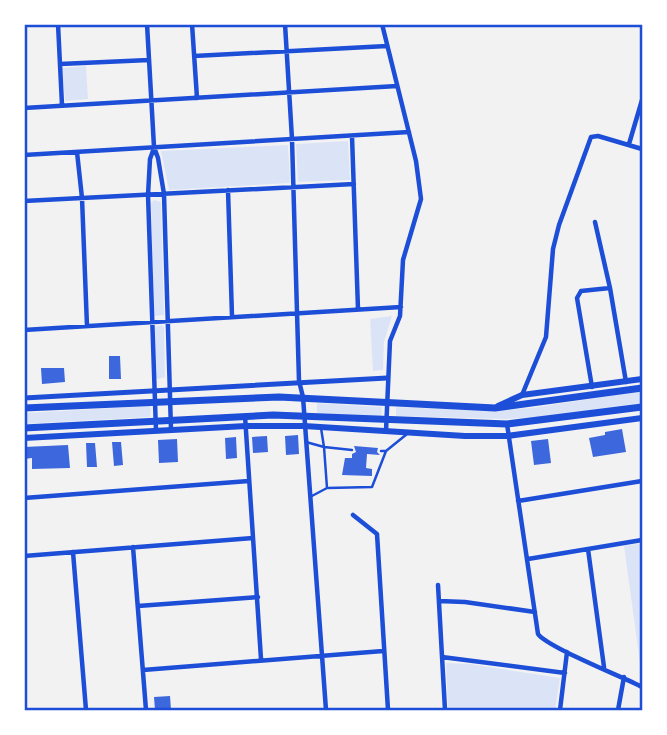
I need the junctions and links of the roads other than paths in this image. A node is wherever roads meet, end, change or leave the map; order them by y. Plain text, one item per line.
1 (58, 24) edge
2 (147, 24) edge
3 (192, 24) edge
4 (285, 24) edge
5 (382, 24) edge
6 (387, 46) junction
7 (287, 51) junction
8 (194, 56) junction
9 (149, 60) junction
10 (60, 64) junction
11 (397, 86) junction
12 (289, 92) junction
13 (197, 97) junction
14 (151, 100) junction
15 (642, 100) edge
16 (62, 106) junction
17 (24, 108) edge
18 (409, 132) junction
19 (352, 136) junction
20 (292, 139) junction
21 (629, 144) junction
22 (155, 147) junction
23 (642, 149) edge
24 (77, 152) junction
25 (24, 155) edge
26 (354, 184) junction
27 (293, 187) junction
28 (228, 190) junction
29 (164, 194) junction
30 (148, 195) junction
31 (82, 198) junction
32 (24, 201) edge
33 (595, 222) dead end
34 (610, 288) junction
35 (401, 307) junction
36 (358, 309) junction
37 (297, 312) junction
38 (232, 316) junction
39 (166, 320) junction
40 (151, 321) junction
41 (87, 326) junction
42 (24, 330) edge
43 (387, 378) junction
44 (642, 379) edge
45 (299, 381) junction
46 (626, 382) junction
47 (592, 387) junction
48 (24, 388) edge
49 (642, 388) edge
50 (169, 390) junction
51 (154, 391) junction
52 (627, 391) junction
53 (522, 395) junction
54 (303, 397) junction
55 (25, 398) edge
56 (169, 401) junction
57 (154, 402) junction
58 (389, 402) junction
59 (642, 407) edge
60 (25, 408) edge
61 (495, 408) junction
62 (304, 415) junction
63 (245, 416) junction
64 (642, 418) edge
65 (387, 420) junction
66 (155, 421) junction
67 (170, 421) junction
68 (507, 424) junction
69 (246, 426) junction
70 (304, 426) junction
71 (24, 428) edge
72 (321, 428) junction
73 (171, 430) junction
74 (156, 431) junction
75 (386, 432) junction
76 (407, 433) junction
77 (507, 436) junction
78 (24, 439) edge
79 (306, 442) junction
80 (324, 447) junction
81 (352, 450) dead end
82 (249, 481) junction
83 (642, 481) edge
84 (327, 488) junction
85 (310, 497) junction
86 (24, 498) edge
87 (518, 501) junction
88 (354, 515) dead end
89 (253, 538) junction
90 (642, 540) edge
91 (133, 547) junction
92 (588, 549) junction
93 (73, 552) junction
94 (24, 556) edge
95 (528, 559) junction
96 (438, 585) dead end
97 (258, 597) junction
98 (439, 601) junction
99 (138, 606) junction
100 (535, 612) junction
101 (383, 651) junction
102 (567, 652) junction
103 (323, 655) junction
104 (442, 657) junction
105 (261, 659) junction
106 (604, 668) junction
107 (143, 670) junction
108 (565, 673) junction
109 (624, 677) junction
110 (642, 687) edge
111 (86, 710) edge
112 (146, 710) edge
113 (326, 710) edge
114 (388, 710) edge
115 (445, 710) edge
116 (560, 710) edge
117 (618, 710) edge

1 - 10 street
2 - 9 street
3 - 8 street
4 - 7 street
5 - 6 street
6 - 7 street
6 - 11 street
7 - 8 street
7 - 12 street
8 - 13 street
9 - 10 street
9 - 14 street
10 - 16 street
11 - 12 street
11 - 18 street
12 - 13 street
12 - 20 street
13 - 14 street
14 - 16 street
14 - 22 street
15 - 21 street
16 - 17 street
18 - 19 street
18 - 35 street
19 - 20 street
19 - 26 street
20 - 22 street
20 - 27 street
21 - 23 street
21 - 53 street
22 - 24 street
22 - 29 street
22 - 30 street
24 - 25 street
24 - 31 street
26 - 27 street
26 - 36 street
27 - 28 street
27 - 37 street
28 - 29 street
28 - 38 street
29 - 30 street
29 - 39 street
30 - 31 street
30 - 40 street
31 - 32 street
31 - 41 street
33 - 34 street
34 - 46 street
34 - 47 street
35 - 36 street
35 - 43 street
36 - 37 street
37 - 38 street
37 - 45 street
38 - 39 street
39 - 40 street
39 - 50 street
40 - 41 street
40 - 51 street
41 - 42 street
43 - 45 street
43 - 58 street
44 - 46 main road
45 - 50 street
45 - 54 street
46 - 47 main road
46 - 52 street
47 - 53 main road
48 - 55 street
49 - 52 main road
50 - 51 street
50 - 56 street
51 - 55 street
51 - 57 street
52 - 61 main road
53 - 61 main road
54 - 56 main road
54 - 58 main road
54 - 62 street
55 - 60 street
56 - 57 main road
56 - 67 street
57 - 60 main road
57 - 66 street
58 - 61 main road
58 - 65 street
59 - 68 main road
62 - 63 main road
62 - 65 main road
62 - 70 street
63 - 67 main road
63 - 69 street
64 - 77 main road
65 - 68 main road
65 - 75 street
66 - 67 main road
66 - 71 main road
66 - 74 street
67 - 73 street
68 - 77 street
69 - 70 main road
69 - 73 main road
69 - 82 street
70 - 72 main road
70 - 79 street
72 - 75 main road
72 - 80 lane
73 - 74 main road
74 - 78 main road
75 - 76 main road
76 - 77 main road
76 - 84 lane
77 - 87 street
79 - 80 lane
79 - 85 street
80 - 81 lane
80 - 84 lane
82 - 86 street
82 - 89 street
83 - 87 street
84 - 85 lane
85 - 103 street
87 - 95 street
88 - 101 street
89 - 91 street
89 - 97 street
90 - 92 street
91 - 93 street
91 - 99 street
92 - 95 street
92 - 106 street
93 - 94 street
93 - 111 street
95 - 100 street
96 - 98 street
97 - 99 street
97 - 105 street
98 - 100 street
98 - 104 street
99 - 107 street
100 - 102 street
101 - 103 street
101 - 114 street
102 - 106 street
102 - 108 street
103 - 105 street
103 - 113 street
104 - 108 street
104 - 115 street
105 - 107 street
106 - 109 street
107 - 112 street
108 - 116 street
109 - 110 street
109 - 117 street

